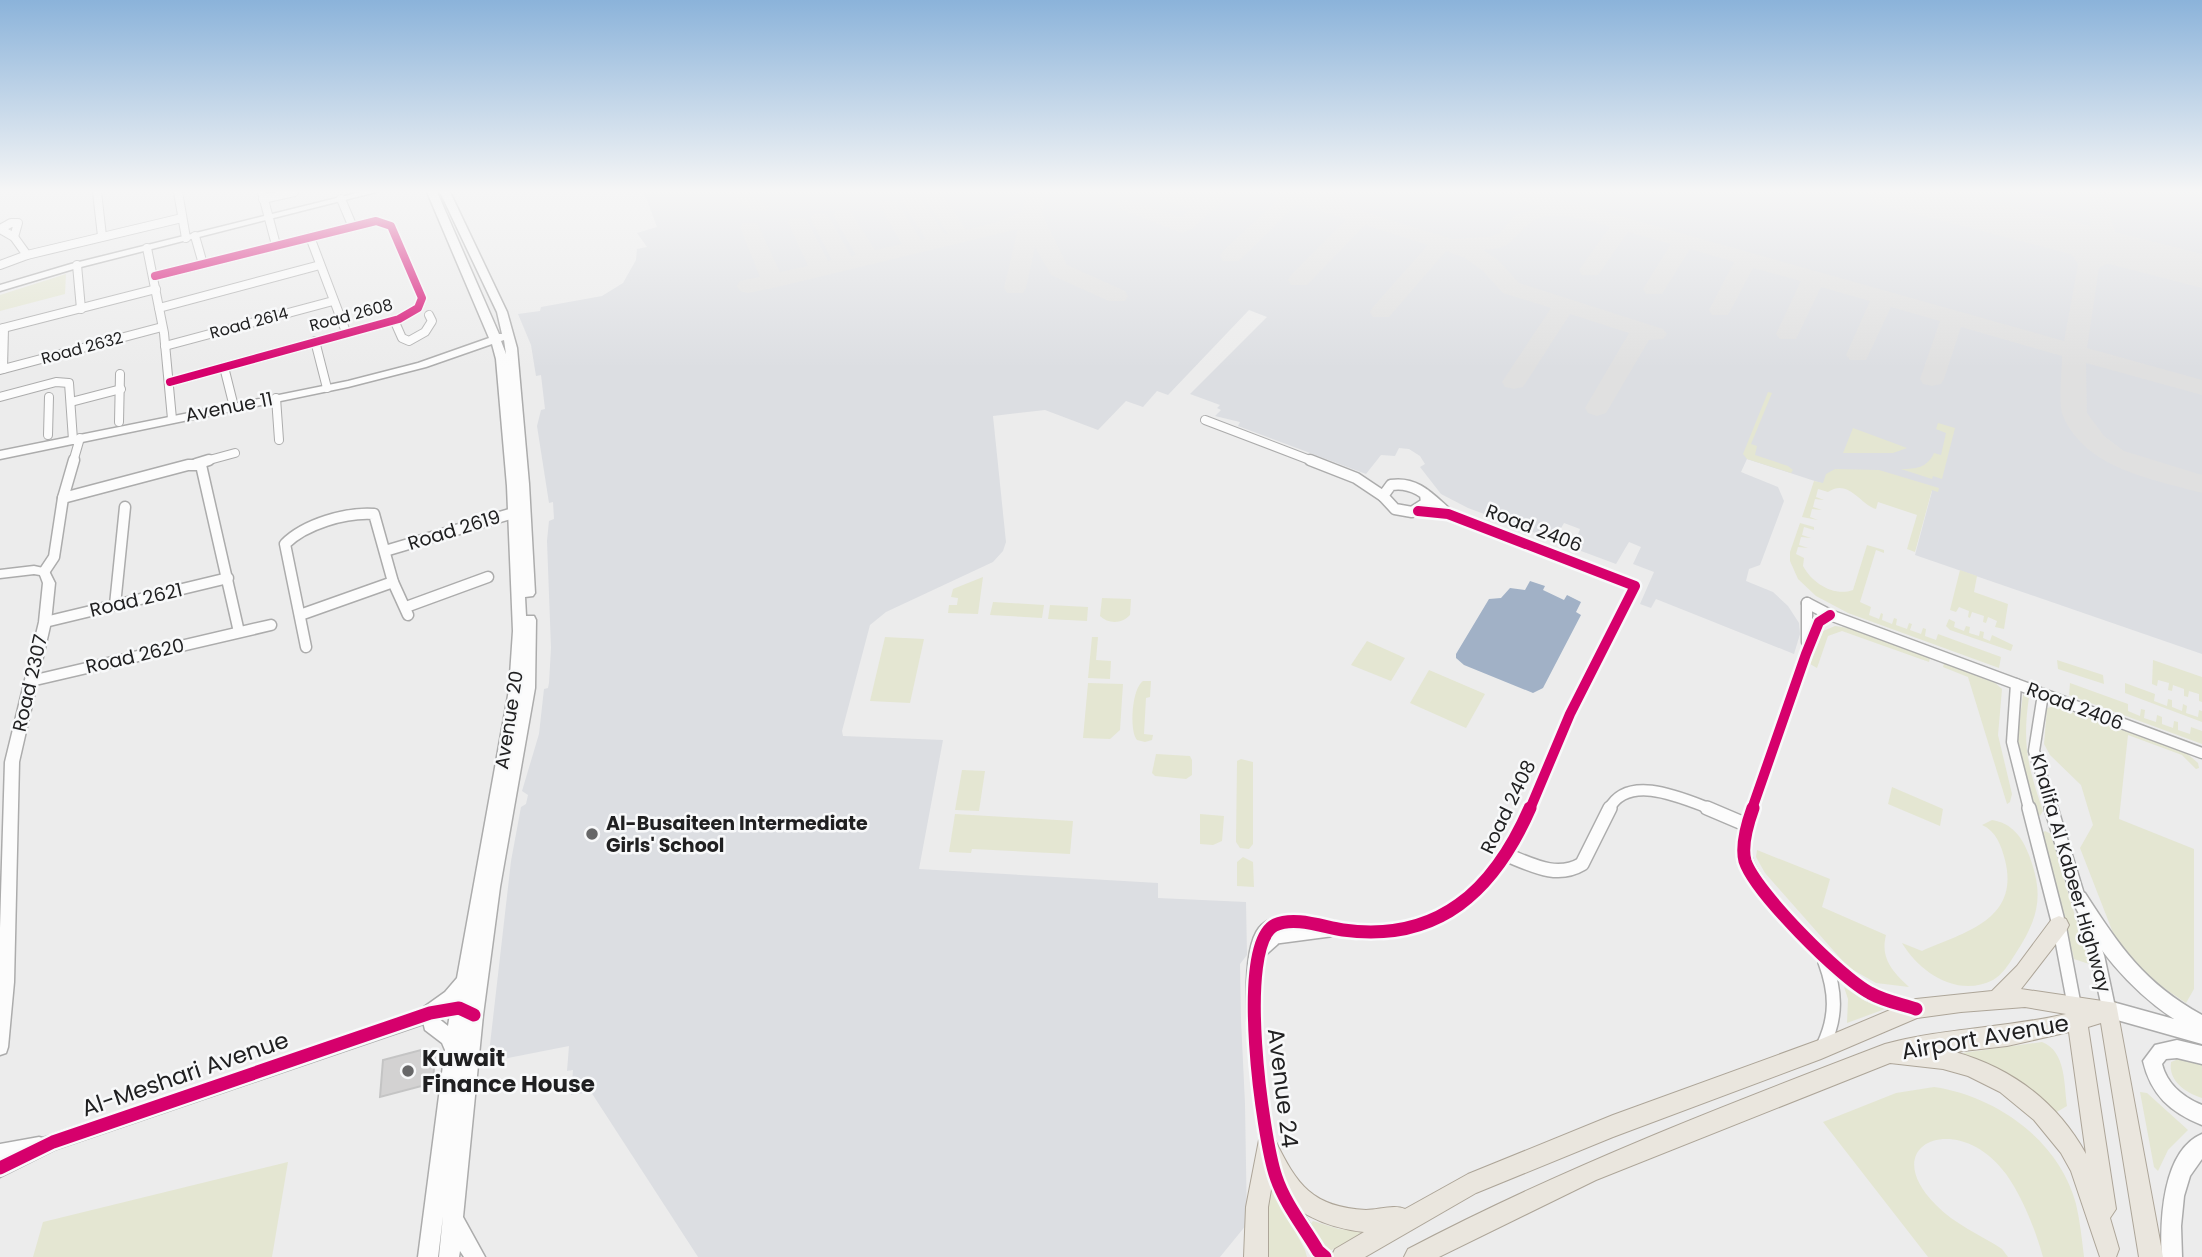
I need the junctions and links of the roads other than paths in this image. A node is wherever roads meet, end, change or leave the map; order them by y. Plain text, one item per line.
1 (24, 251) edge
2 (41, 251) edge
3 (136, 251) edge
4 (148, 251) edge
5 (197, 251) edge
6 (254, 251) edge
7 (315, 251) edge
8 (402, 251) edge
9 (456, 251) edge
10 (473, 251) edge
11 (27, 254) junction
12 (203, 264) junction
13 (0, 265) edge
14 (77, 265) junction
15 (320, 265) junction
16 (155, 276) junction
17 (0, 288) edge
18 (156, 289) junction
19 (332, 301) junction
20 (159, 308) junction
21 (81, 309) junction
22 (429, 315) dead end
23 (394, 320) junction
24 (489, 320) junction
25 (162, 327) junction
26 (2, 329) edge
27 (346, 332) junction
28 (502, 338) junction
29 (315, 341) junction
30 (165, 346) junction
31 (456, 354) junction
32 (502, 359) junction
33 (224, 367) junction
34 (1, 369) edge
35 (120, 374) dead end
36 (170, 382) junction
37 (327, 388) junction
38 (121, 389) junction
39 (0, 397) edge
40 (49, 397) dead end
41 (276, 398) junction
42 (71, 407) junction
43 (234, 407) junction
44 (511, 411) junction
45 (48, 417) junction
46 (172, 419) junction
47 (1205, 420) dead end
48 (120, 422) dead end
49 (48, 435) dead end
50 (76, 439) junction
51 (279, 440) dead end
52 (235, 453) dead end
53 (0, 455) edge
54 (196, 464) junction
55 (1356, 478) junction
56 (1396, 484) junction
57 (1425, 494) junction
58 (1384, 496) junction
59 (63, 498) junction
60 (125, 506) dead end
61 (1418, 511) junction
62 (519, 512) junction
63 (1448, 514) junction
64 (385, 551) junction
65 (44, 572) junction
66 (0, 574) edge
67 (488, 577) dead end
68 (228, 578) junction
69 (393, 582) junction
70 (1635, 586) joint
71 (115, 605) junction
72 (300, 615) junction
73 (1830, 615) junction
74 (45, 622) junction
75 (271, 625) dead end
76 (239, 632) junction
77 (306, 647) dead end
78 (1806, 654) junction
79 (31, 681) junction
80 (2016, 684) junction
81 (2043, 694) junction
82 (2202, 753) edge
83 (6, 763) edge
84 (2031, 818) junction
85 (1747, 825) junction
86 (2056, 828) junction
87 (1507, 855) junction
88 (2078, 898) junction
89 (2059, 925) junction
90 (1258, 953) joint
91 (1822, 956) junction
92 (466, 980) junction
93 (1997, 999) junction
94 (1916, 1009) junction
95 (2109, 1010) junction
96 (467, 1012) junction
97 (2076, 1013) junction
98 (430, 1018) junction
99 (2202, 1024) edge
100 (2202, 1035) edge
101 (0, 1047) edge
102 (1821, 1049) junction
103 (455, 1051) junction
104 (1885, 1054) junction
105 (2202, 1055) edge
106 (2202, 1115) edge
107 (53, 1142) junction
108 (2202, 1144) edge
109 (1267, 1147) junction
110 (0, 1152) edge
111 (0, 1168) edge
112 (1417, 1213) junction
113 (454, 1221) junction
114 (2109, 1253) edge
115 (428, 1257) edge
116 (449, 1257) edge
117 (475, 1257) edge
118 (1256, 1257) edge
119 (1325, 1257) edge
120 (1343, 1257) edge
121 (1416, 1257) edge
122 (2151, 1257) edge
123 (2172, 1257) edge

1 - 11 street
2 - 11 street
3 - 14 street
4 - 16 street
5 - 12 street
6 - 12 street, Road 2608
7 - 15 street
8 - 23 street, Road 2608
9 - 24 main road, Avenue 20
10 - 28 main road, Avenue 20
11 - 13 street
12 - 16 street, Road 2608
14 - 17 street
14 - 21 street
15 - 19 street
15 - 20 street, Road 2614
16 - 18 street
18 - 20 street
18 - 21 street
19 - 27 street
19 - 30 street, Road 2614
20 - 25 street
21 - 26 street
22 - 23 street, Road 2608
23 - 27 street, Road 2608
24 - 28 main road, Avenue 20
24 - 31 main road
25 - 30 street
25 - 34 street, Road 2632
26 - 34 street, Road 2632
27 - 29 street, Road 2608
28 - 31 main road, Avenue 11
28 - 32 main road, Avenue 20
28 - 44 main road, Avenue 20
29 - 33 street, Road 2608
29 - 37 street, Road 2608
30 - 36 street
31 - 32 main road
31 - 37 main road, Avenue 11
32 - 44 main road, Avenue 20
33 - 36 street, Road 2608
33 - 43 street
35 - 38 street
36 - 46 street
37 - 41 main road, Avenue 11
38 - 42 street
38 - 48 street
39 - 42 street
40 - 45 street
41 - 43 main road, Avenue 11
41 - 51 street
42 - 45 street
42 - 50 street
43 - 46 main road, Avenue 11
44 - 62 main road, Avenue 20
45 - 49 street
46 - 50 main road, Avenue 11
47 - 55 street, Road 2406
50 - 53 main road, Avenue 11
50 - 59 street
52 - 54 street
54 - 59 street
54 - 68 street
55 - 56 street, Road 2406
55 - 58 street, Road 2406
56 - 57 street, Road 2406
56 - 58 street
57 - 61 street
57 - 63 street, Road 2406
58 - 61 street, Road 2406
59 - 65 street
60 - 71 street
61 - 63 street, Road 2406
62 - 64 street, Road 2619
62 - 92 main road, Avenue 20
62 - 96 main road, Avenue 20
63 - 70 street, Road 2406
64 - 69 street, Road 2619
64 - 72 street, Road 2619
65 - 66 street
65 - 74 street, Road 2307
67 - 69 street, Road 2619
68 - 71 street, Road 2621
68 - 76 street
69 - 72 street
70 - 87 street, Road 2408
71 - 74 street, Road 2621
72 - 77 street, Road 2619
73 - 78 street, Road 2406
73 - 78 street, Road 2406
73 - 80 street, Road 2406
74 - 79 street, Road 2307
75 - 76 street, Road 2620
76 - 79 street, Road 2620
78 - 85 street, Road 2406
79 - 83 street, Road 2307
80 - 81 street, Road 2406
80 - 84 street, Khalifa Al Kabeer Highway
81 - 82 street, Road 2406
81 - 86 street, Khalifa Al Kabeer Highway
83 - 101 street, Road 2307
84 - 86 street
84 - 89 street, Khalifa Al Kabeer Highway
85 - 87 street
85 - 91 street, Road 2406
86 - 88 street, Khalifa Al Kabeer Highway
87 - 90 street, Road 2408
88 - 95 street, Khalifa Al Kabeer Highway
88 - 99 main road
89 - 93 main road
89 - 97 street, Khalifa Al Kabeer Highway
90 - 109 street, Avenue 24
91 - 94 street, Road 2406
91 - 102 street
92 - 96 main road, Avenue 20
92 - 98 main road
93 - 94 main road, Airport Avenue
93 - 97 main road, Airport Avenue
94 - 102 main road, Airport Avenue
95 - 97 main road, Airport Avenue
95 - 100 main road
95 - 122 main road
96 - 98 street, Al-Meshari Avenue
96 - 103 main road, Avenue 20
96 - 113 main road, Avenue 20
97 - 104 main road, Airport Avenue
97 - 114 main road
98 - 103 main road
98 - 107 street, Al-Meshari Avenue
102 - 112 main road, Airport Avenue
103 - 115 main road, Avenue 20
104 - 114 main road
104 - 121 main road, Airport Avenue
105 - 106 main road
107 - 110 street, Al-Meshari Avenue
107 - 111 street, Al-Meshari Avenue
108 - 123 main road
109 - 112 main road
109 - 118 main road
109 - 119 street, Avenue 24
112 - 120 main road, Airport Avenue
113 - 116 main road, Avenue 20
113 - 117 main road

